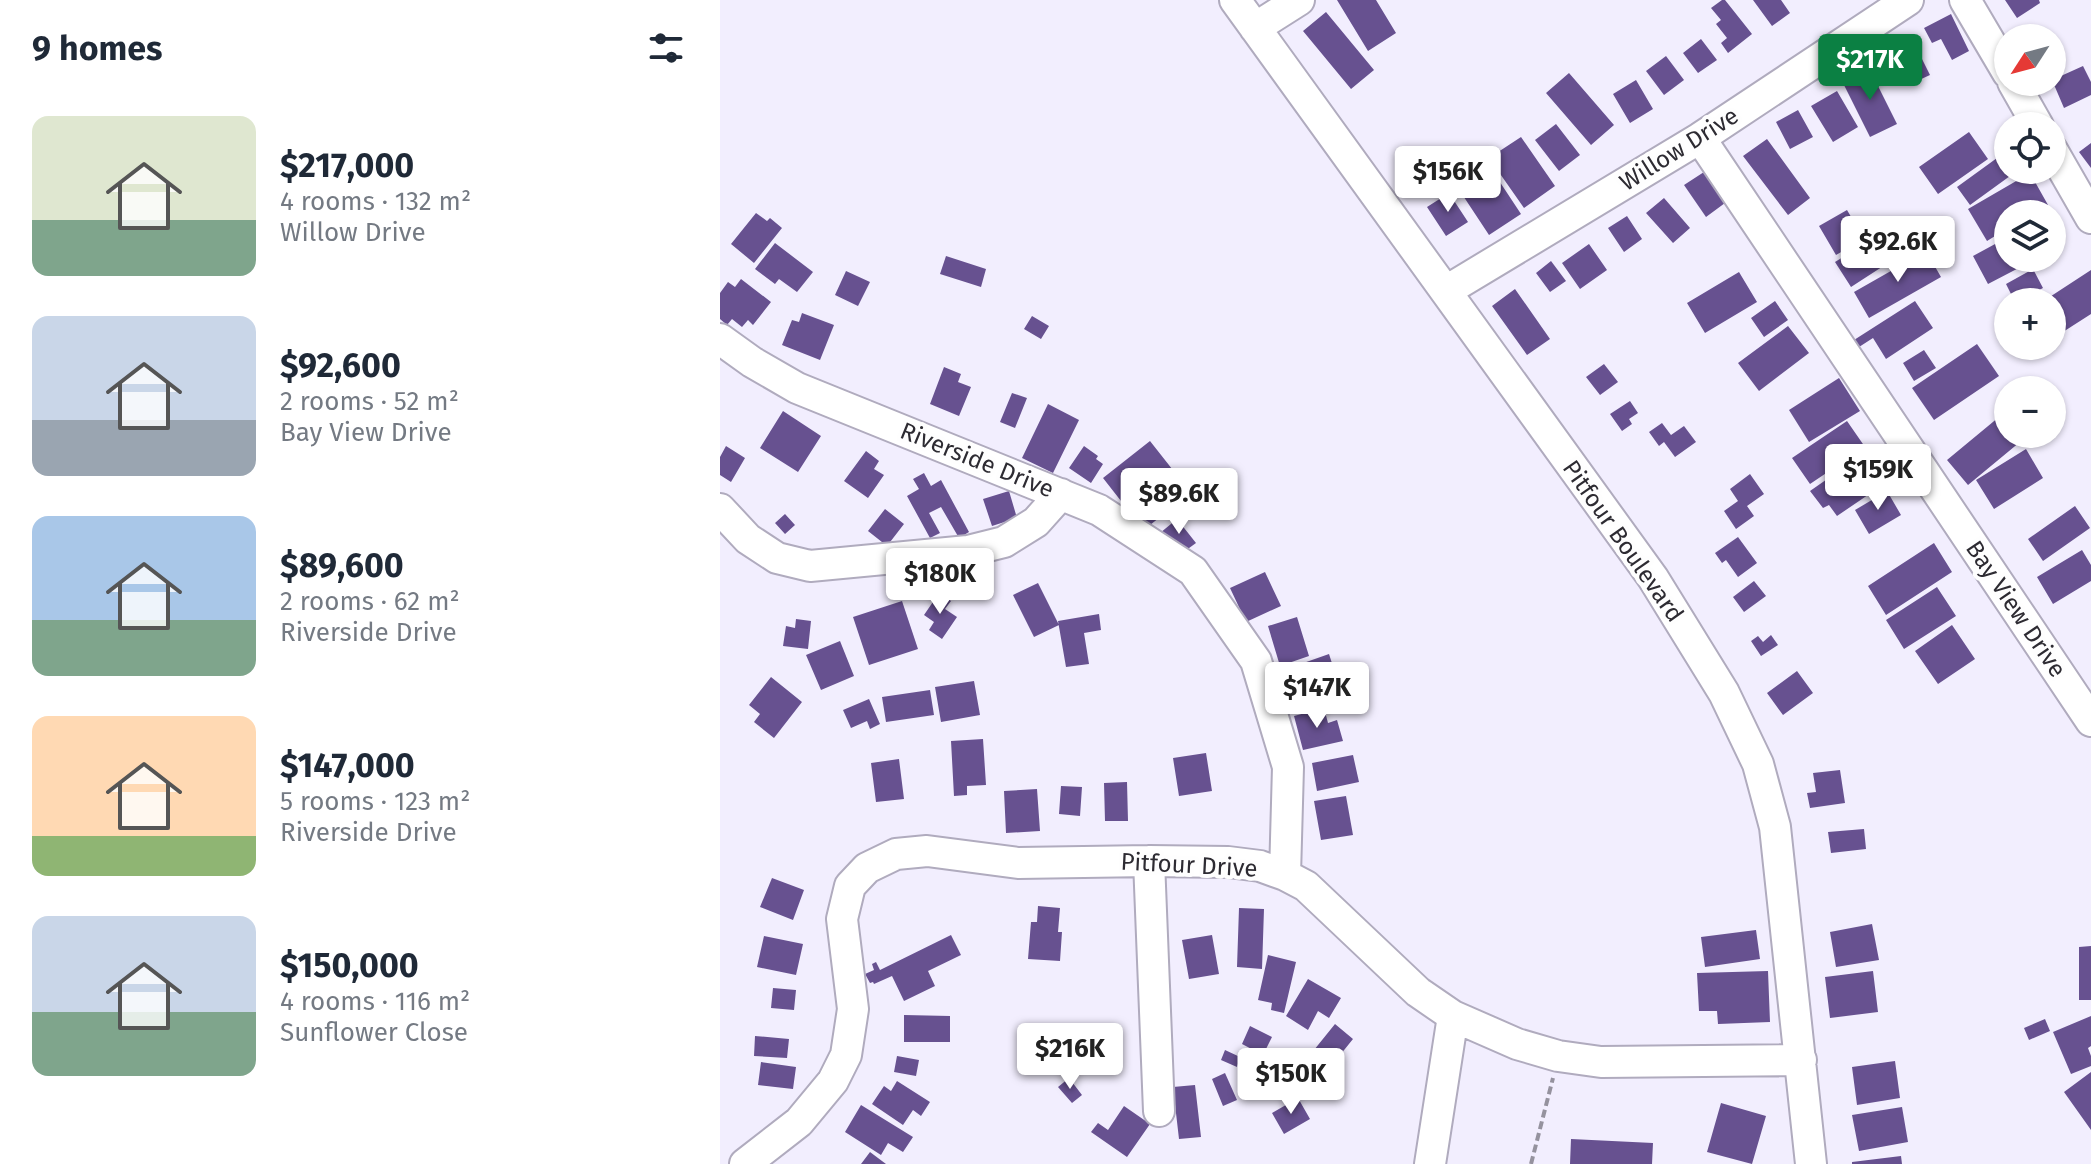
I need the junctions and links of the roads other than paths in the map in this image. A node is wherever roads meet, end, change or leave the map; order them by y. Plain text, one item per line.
1 (1235, 0) edge
2 (1299, 0) edge
3 (1908, 0) edge
4 (1965, 0) edge
5 (1255, 28) junction
6 (1994, 49) edge
7 (1700, 138) junction
8 (2066, 174) edge
9 (2091, 218) edge
10 (1446, 291) junction
11 (720, 339) edge
12 (1061, 494) junction
13 (720, 509) edge
14 (2091, 721) edge
15 (1149, 861) junction
16 (1285, 875) junction
17 (1453, 1016) junction
18 (1801, 1060) junction
19 (1159, 1111) dead end
20 (745, 1164) edge
21 (1430, 1164) edge
22 (1811, 1164) edge

1 - 5 street, Pitfour Boulevard
2 - 5 street
3 - 7 street, Willow Drive
4 - 6 street
5 - 10 street, Pitfour Boulevard
7 - 10 street, Willow Drive
7 - 14 street, Bay View Drive
8 - 9 street
10 - 18 street, Pitfour Boulevard
11 - 12 street, Riverside Drive
12 - 13 street
12 - 16 street, Riverside Drive
15 - 16 street, Pitfour Drive
15 - 19 street
15 - 20 street, Pitfour Drive
16 - 17 street, Pitfour Drive
17 - 18 street, Pitfour Drive
17 - 21 street
18 - 22 street, Pitfour Boulevard

